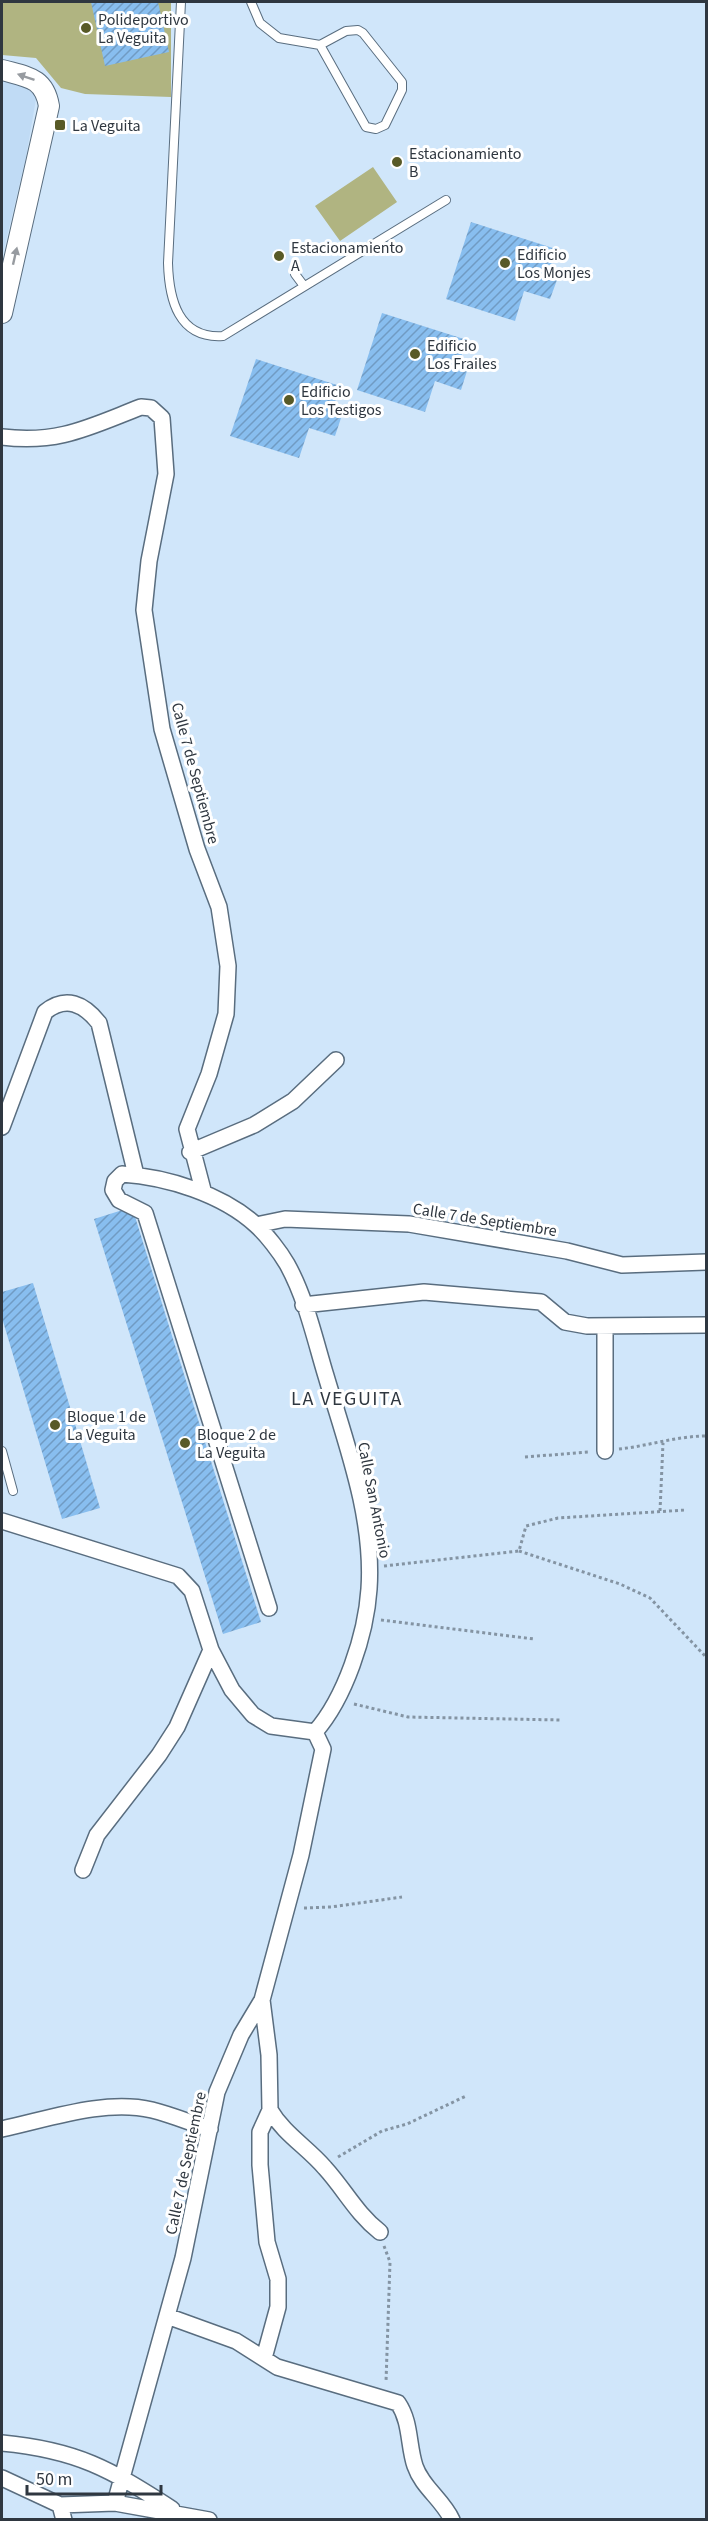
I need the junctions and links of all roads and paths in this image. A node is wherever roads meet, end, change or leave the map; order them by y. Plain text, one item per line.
1 (181, 2) edge
2 (250, 2) edge
3 (320, 45) junction
4 (2, 70) edge
5 (446, 200) dead end
6 (295, 274) dead end
7 (304, 286) junction
8 (2, 313) edge
9 (2, 436) edge
10 (336, 1060) dead end
11 (2, 1127) edge
12 (190, 1152) junction
13 (136, 1175) junction
14 (203, 1190) junction
15 (256, 1225) junction
16 (706, 1262) edge
17 (303, 1305) junction
18 (706, 1325) edge
19 (605, 1326) junction
20 (663, 1443) dead end
21 (2, 1451) edge
22 (605, 1451) dead end
23 (13, 1491) dead end
24 (686, 1510) dead end
25 (660, 1511) junction
26 (2, 1521) edge
27 (519, 1551) junction
28 (370, 1567) junction
29 (268, 1608) dead end
30 (364, 1618) junction
31 (534, 1639) dead end
32 (212, 1650) junction
33 (706, 1657) edge
34 (337, 1700) junction
35 (560, 1720) dead end
36 (315, 1732) junction
37 (83, 1870) dead end
38 (402, 1897) dead end
39 (287, 1908) junction
40 (262, 2001) junction
41 (466, 2096) dead end
42 (270, 2110) junction
43 (2, 2128) edge
44 (210, 2129) junction
45 (324, 2166) junction
46 (380, 2232) joint
47 (167, 2316) junction
48 (264, 2358) junction
49 (385, 2399) junction
50 (2, 2443) edge
51 (122, 2477) junction
52 (2, 2478) edge
53 (115, 2503) junction
54 (62, 2512) edge
55 (177, 2512) junction
56 (146, 2514) edge
57 (209, 2520) edge
58 (452, 2520) edge

1 - 7 lane
2 - 3 lane
3 - 3 lane
8 -> 4 street
5 - 7 lane
6 - 7 lane
9 - 12 street, Calle 7 de Septiembre
10 - 12 street
11 - 13 street
12 - 14 street, Calle 7 de Septiembre
13 - 14 street
13 - 29 street
14 - 15 street, Calle San Antonio
15 - 16 street, Calle 7 de Septiembre
15 - 17 street, Calle San Antonio
17 - 19 street
17 - 28 street, Calle San Antonio
18 - 19 street
19 - 22 street
20 - 25 path
21 - 23 lane
24 - 25 path
25 - 27 path
26 - 32 street
27 - 28 path
27 - 33 path
28 - 30 street, Calle San Antonio
30 - 31 path
30 - 34 street, Calle San Antonio
32 - 36 street
32 - 37 street
34 - 35 path
34 - 36 street, Calle San Antonio
36 - 39 street, Calle 7 de Septiembre
38 - 39 path
39 - 40 street, Calle 7 de Septiembre
40 - 42 street
40 - 44 street, Calle 7 de Septiembre
41 - 45 path
42 - 45 street
42 - 48 street
43 - 44 street
44 - 47 street, Calle 7 de Septiembre
45 - 46 street
46 - 49 path
47 - 48 street
47 - 51 street, Calle 7 de Septiembre
48 - 49 street
49 - 58 street
50 - 51 street
51 - 53 street, Calle 7 de Septiembre
51 - 55 street
52 - 54 street
53 - 54 street
53 - 56 street
55 - 56 street
55 - 57 street

